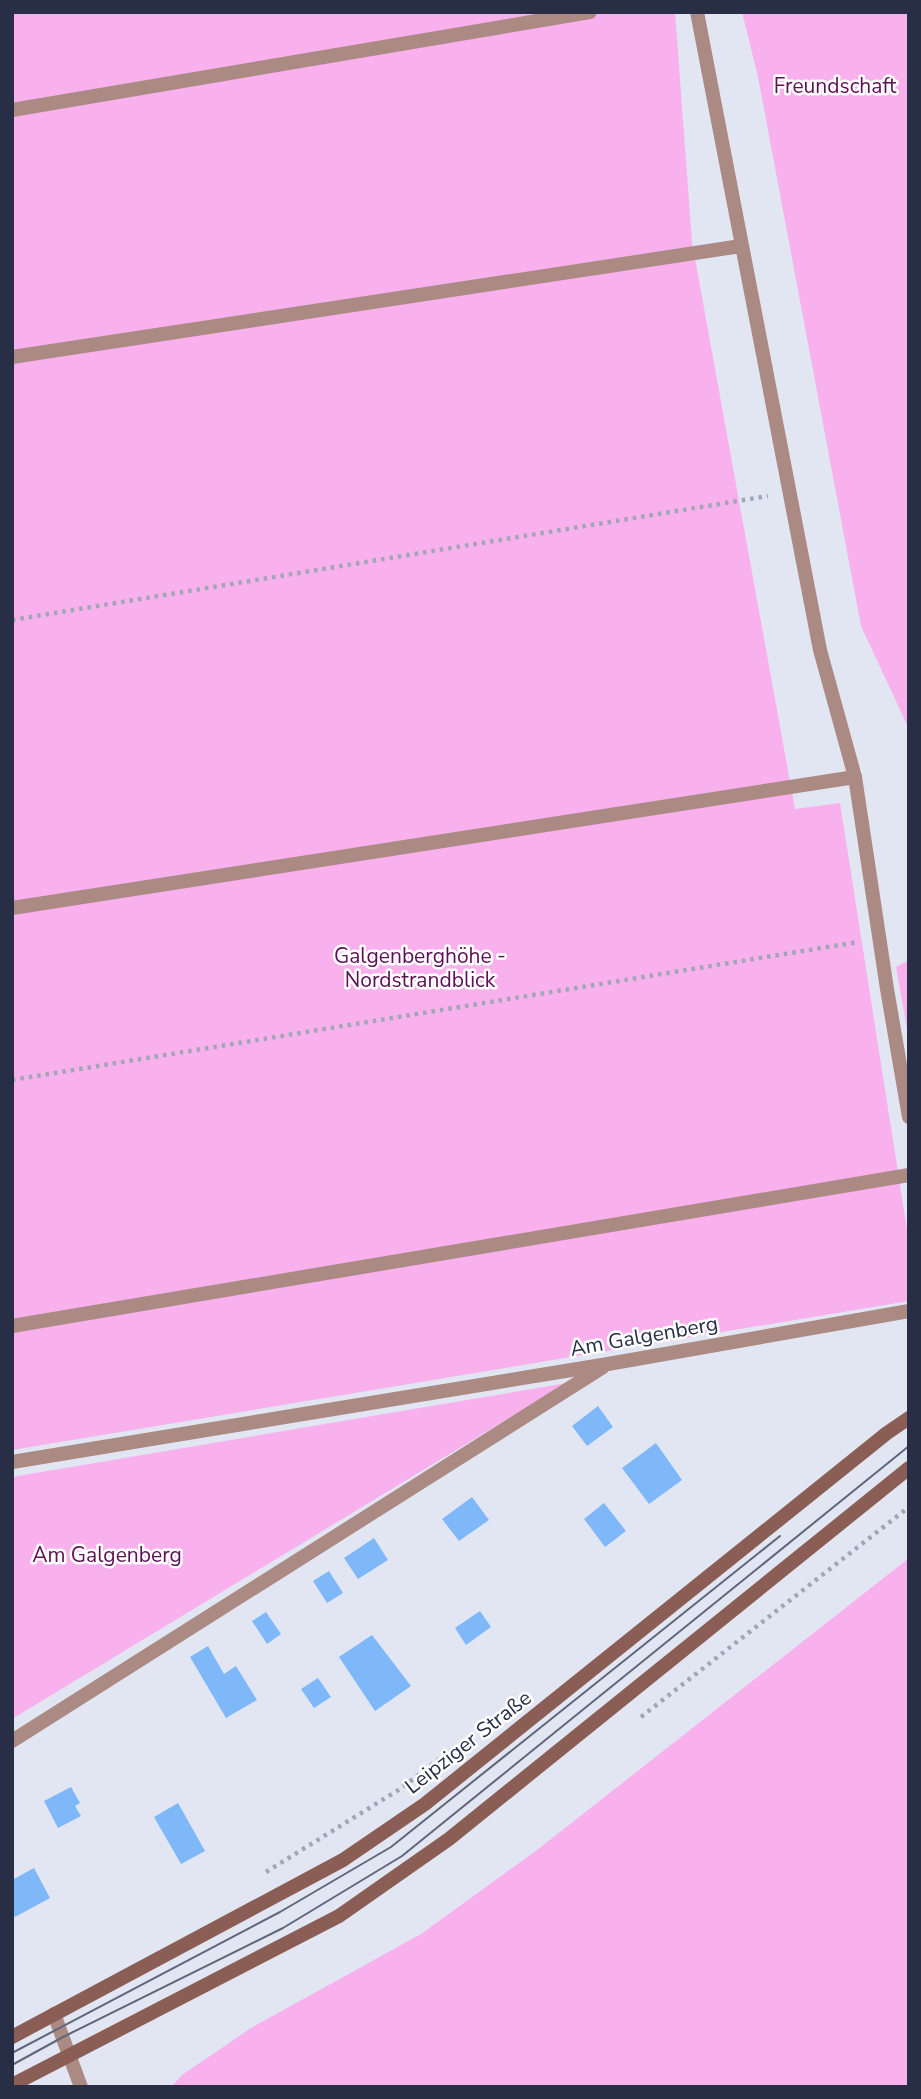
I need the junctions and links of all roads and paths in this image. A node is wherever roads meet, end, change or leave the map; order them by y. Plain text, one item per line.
1 (590, 12) edge
2 (697, 12) edge
3 (12, 110) edge
4 (741, 246) junction
5 (12, 357) edge
6 (789, 492) junction
7 (12, 620) edge
8 (855, 777) junction
9 (12, 908) edge
10 (879, 939) junction
11 (12, 1080) edge
12 (909, 1117) edge
13 (909, 1175) edge
14 (909, 1311) edge
15 (12, 1326) edge
16 (608, 1364) junction
17 (909, 1418) edge
18 (12, 1462) edge
19 (909, 1468) edge
20 (12, 1741) edge
21 (455, 1747) dead end
22 (264, 1873) dead end
23 (54, 2014) junction
24 (12, 2037) edge
25 (69, 2054) junction
26 (12, 2085) edge
27 (81, 2087) edge

1 - 3 street
2 - 4 street
4 - 5 street
4 - 6 street
6 - 7 path
6 - 8 street
8 - 9 street
8 - 10 street
10 - 11 path
10 - 12 street
13 - 15 street
14 - 16 street, Am Galgenberg
16 - 18 street, Am Galgenberg
16 - 20 street
17 - 23 main road, Leipziger Straße
19 - 25 main road
21 - 22 path
23 - 24 main road, Leipziger Straße
23 - 25 street
25 - 26 main road
25 - 27 street

